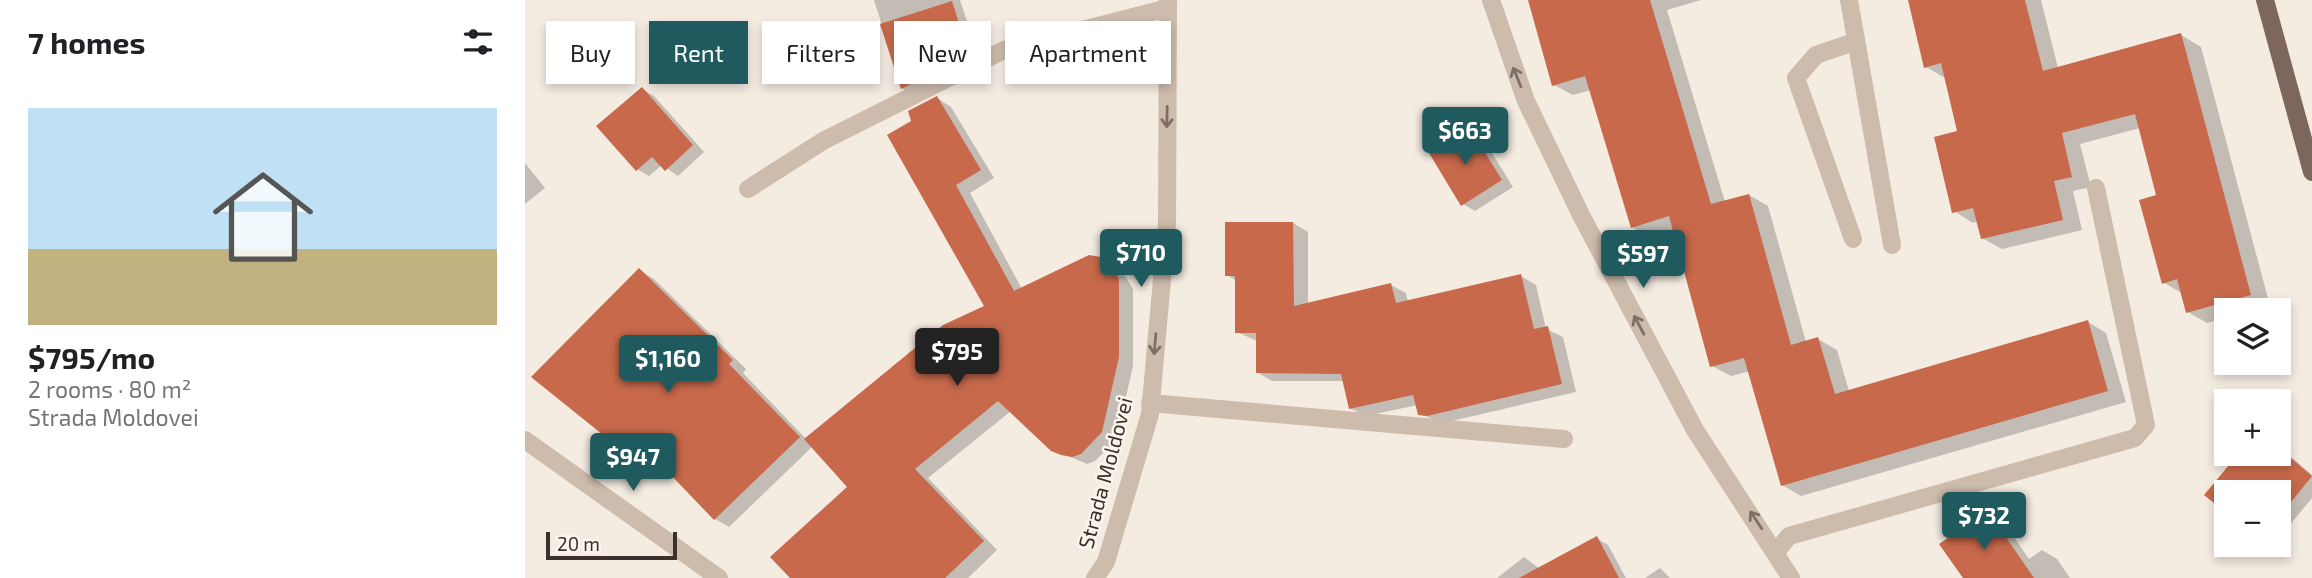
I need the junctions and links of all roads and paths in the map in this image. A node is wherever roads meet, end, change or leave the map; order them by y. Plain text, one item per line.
1 (1491, 0) edge
2 (1849, 0) edge
3 (2265, 0) edge
4 (1168, 4) edge
5 (1854, 41) junction
6 (2312, 172) edge
7 (2096, 188) dead end
8 (748, 189) dead end
9 (1853, 239) dead end
10 (1892, 245) dead end
11 (1150, 403) junction
12 (1564, 439) dead end
13 (525, 440) edge
14 (1777, 551) junction
15 (719, 578) edge
16 (1095, 578) edge
17 (1791, 578) edge

14 -> 1 street
2 - 5 street
3 - 6 main road
4 - 8 street
4 -> 11 street, Strada Moldovei
5 - 9 street
5 - 10 street
7 - 14 street
11 - 12 street
11 - 16 street, Strada Moldovei
13 - 15 street
14 - 17 street

